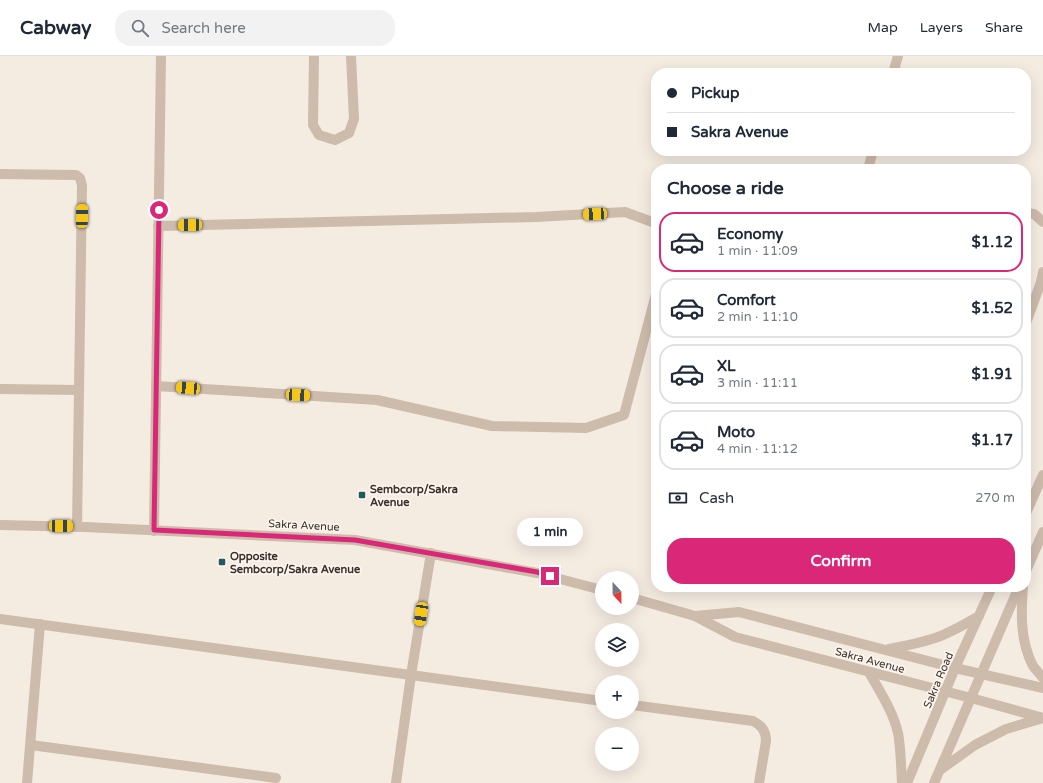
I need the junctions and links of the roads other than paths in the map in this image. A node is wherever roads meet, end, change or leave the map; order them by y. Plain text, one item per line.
1 (161, 56) edge
2 (314, 56) edge
3 (351, 56) edge
4 (898, 56) edge
5 (894, 68) edge
6 (0, 174) edge
7 (1031, 214) edge
8 (651, 222) edge
9 (1043, 222) edge
10 (158, 226) junction
11 (1043, 272) edge
12 (1031, 309) edge
13 (651, 313) edge
14 (156, 386) junction
15 (0, 389) edge
16 (79, 390) junction
17 (1043, 475) edge
18 (1031, 502) edge
19 (0, 525) edge
20 (77, 527) junction
21 (154, 530) junction
22 (1043, 532) edge
23 (431, 553) junction
24 (1031, 560) edge
25 (595, 588) edge
26 (990, 592) edge
27 (1017, 592) edge
28 (1023, 592) edge
29 (639, 600) edge
30 (695, 616) junction
31 (979, 616) junction
32 (0, 619) edge
33 (40, 624) junction
34 (885, 650) junction
35 (956, 668) junction
36 (869, 672) junction
37 (981, 674) junction
38 (411, 675) junction
39 (1043, 678) edge
40 (1043, 688) edge
41 (945, 692) junction
42 (971, 698) junction
43 (595, 700) edge
44 (639, 706) edge
45 (1043, 718) edge
46 (31, 744) junction
47 (939, 771) junction
48 (276, 778) dead end
49 (27, 783) edge
50 (396, 783) edge
51 (760, 783) edge
52 (902, 783) edge
53 (907, 783) edge
54 (934, 783) edge

1 - 10 street
2 - 3 street
4 - 5 street
6 - 16 street
7 - 9 street
8 - 10 street
10 - 14 street
11 - 12 street
13 - 14 street
14 - 21 street
15 - 16 street
16 - 20 street
17 - 18 street
19 - 20 street, Sakra Avenue
20 - 21 street, Sakra Avenue
21 - 23 street, Sakra Avenue
22 - 24 street
23 - 25 street, Sakra Avenue
23 - 38 street
26 - 31 street, Sakra Road
27 - 37 street
28 - 39 street
29 - 30 street, Sakra Avenue
30 - 34 street, Sakra Avenue
30 - 36 street, Sakra Avenue
31 - 34 street
31 - 35 street, Sakra Road
32 - 33 street
33 - 38 street
33 - 46 street
34 - 35 street, Sakra Avenue
35 - 37 street, Sakra Avenue
35 - 41 street, Sakra Road
36 - 41 street, Sakra Avenue
36 - 52 street
37 - 40 street, Sakra Avenue
37 - 42 street
38 - 43 street
38 - 50 street
41 - 42 street, Sakra Avenue
41 - 53 street, Sakra Road
42 - 45 street, Sakra Avenue
42 - 47 street
44 - 51 street
45 - 47 street
46 - 48 street
46 - 49 street
47 - 54 street

